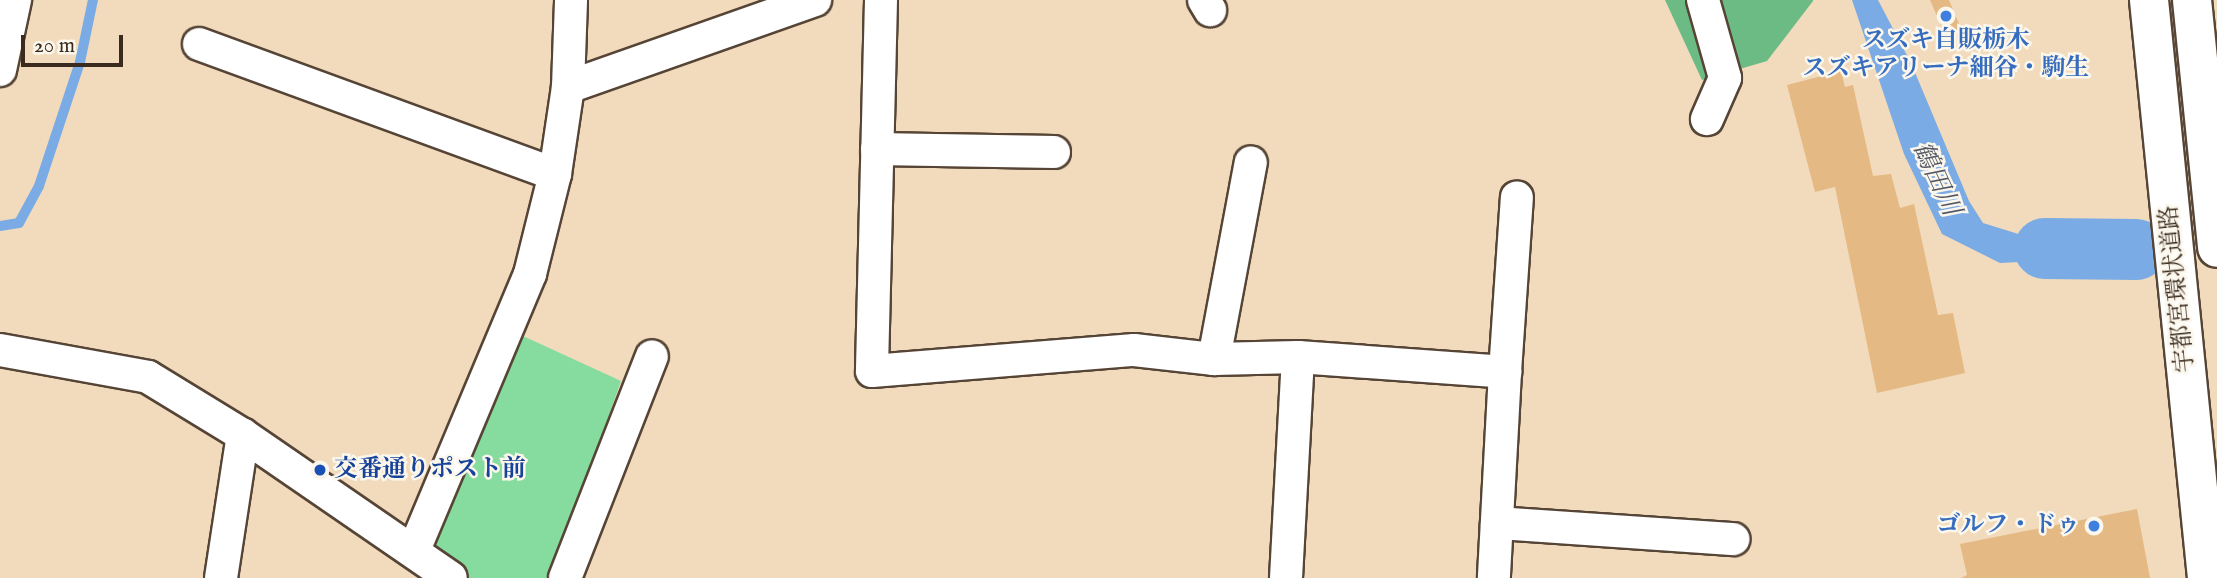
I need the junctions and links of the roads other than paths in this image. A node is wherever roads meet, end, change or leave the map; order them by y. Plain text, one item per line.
1 (15, 0) edge
2 (571, 0) edge
3 (815, 0) edge
4 (881, 0) edge
5 (1703, 0) edge
6 (2149, 0) edge
7 (2192, 0) edge
8 (199, 44) dead end
9 (0, 70) edge
10 (568, 87) junction
11 (1707, 119) dead end
12 (877, 149) junction
13 (1054, 152) dead end
14 (1251, 162) dead end
15 (555, 174) junction
16 (1517, 197) dead end
17 (2217, 248) edge
18 (0, 350) edge
19 (652, 356) dead end
20 (1298, 357) junction
21 (1214, 359) junction
22 (1505, 372) junction
23 (243, 435) junction
24 (1497, 523) junction
25 (1734, 539) dead end
26 (414, 550) junction
27 (221, 578) edge
28 (451, 578) edge
29 (565, 578) edge
30 (1286, 578) edge
31 (1494, 578) edge
32 (2207, 578) edge

1 - 9 street
2 - 10 street
3 - 10 street
4 - 12 street
5 - 11 street
6 - 32 main road, 宇都宮環状道路
7 - 17 main road, 宇都宮環状道路
8 - 15 street
10 - 15 street
12 - 13 street
12 - 21 street
14 - 21 street
15 - 26 street
16 - 22 street
18 - 23 street
19 - 29 street
20 - 21 street
20 - 22 street
20 - 30 street
22 - 24 street
23 - 26 street
23 - 27 street
24 - 25 street
24 - 31 street
26 - 28 street

